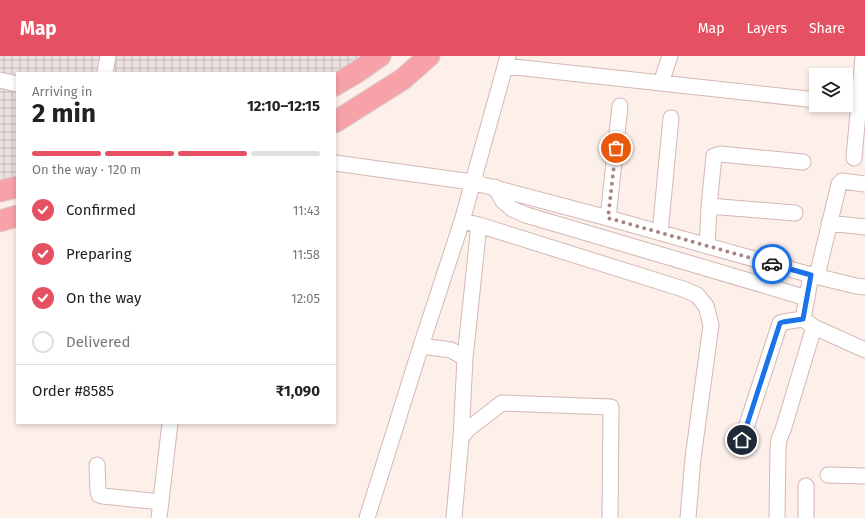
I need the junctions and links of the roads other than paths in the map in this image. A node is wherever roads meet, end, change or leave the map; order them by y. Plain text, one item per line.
1 (108, 56) edge
2 (380, 56) edge
3 (429, 56) edge
4 (670, 56) edge
5 (863, 56) edge
6 (507, 61) edge
7 (105, 72) edge
8 (0, 80) edge
9 (661, 83) junction
10 (16, 84) edge
11 (336, 84) edge
12 (863, 84) edge
13 (809, 99) edge
14 (620, 106) dead end
15 (671, 118) dead end
16 (336, 121) edge
17 (861, 132) edge
18 (854, 158) dead end
19 (803, 162) dead end
20 (336, 163) edge
21 (472, 182) junction
22 (865, 184) edge
23 (16, 187) edge
24 (495, 187) junction
25 (0, 191) edge
26 (709, 206) junction
27 (794, 213) dead end
28 (16, 216) edge
29 (608, 218) junction
30 (0, 221) edge
31 (462, 221) junction
32 (829, 223) junction
33 (479, 225) junction
34 (865, 227) edge
35 (660, 233) junction
36 (707, 246) junction
37 (814, 276) junction
38 (865, 287) edge
39 (807, 298) junction
40 (808, 323) junction
41 (421, 346) junction
42 (865, 350) edge
43 (465, 358) junction
44 (170, 424) edge
45 (461, 438) junction
46 (742, 440) dead end
47 (97, 465) dead end
48 (828, 475) dead end
49 (865, 476) edge
50 (806, 486) dead end
51 (161, 502) junction
52 (159, 518) edge
53 (367, 518) edge
54 (454, 518) edge
55 (610, 518) edge
56 (688, 518) edge
57 (777, 518) edge
58 (806, 518) edge

1 - 7 street
2 - 11 highway
3 - 16 highway
4 - 9 street
5 - 12 street
6 - 9 street
6 - 21 street
8 - 10 street
9 - 13 street
12 - 17 street
14 - 29 street
15 - 35 street
17 - 18 street
19 - 26 street
20 - 21 street
21 - 24 street
21 - 31 street
22 - 32 street
23 - 25 highway
24 - 29 street
24 - 39 street
26 - 27 street
26 - 36 street
28 - 30 highway
29 - 35 street
31 - 33 street
31 - 41 street
32 - 34 street
32 - 37 street
33 - 43 street
33 - 56 street
35 - 36 street
36 - 37 street
37 - 38 street
37 - 39 street
39 - 40 street
40 - 42 street
40 - 46 street
40 - 57 street
41 - 43 street
41 - 53 street
43 - 45 street
44 - 51 street
45 - 54 street
45 - 55 street
47 - 51 street
48 - 49 street
50 - 58 street
51 - 52 street

